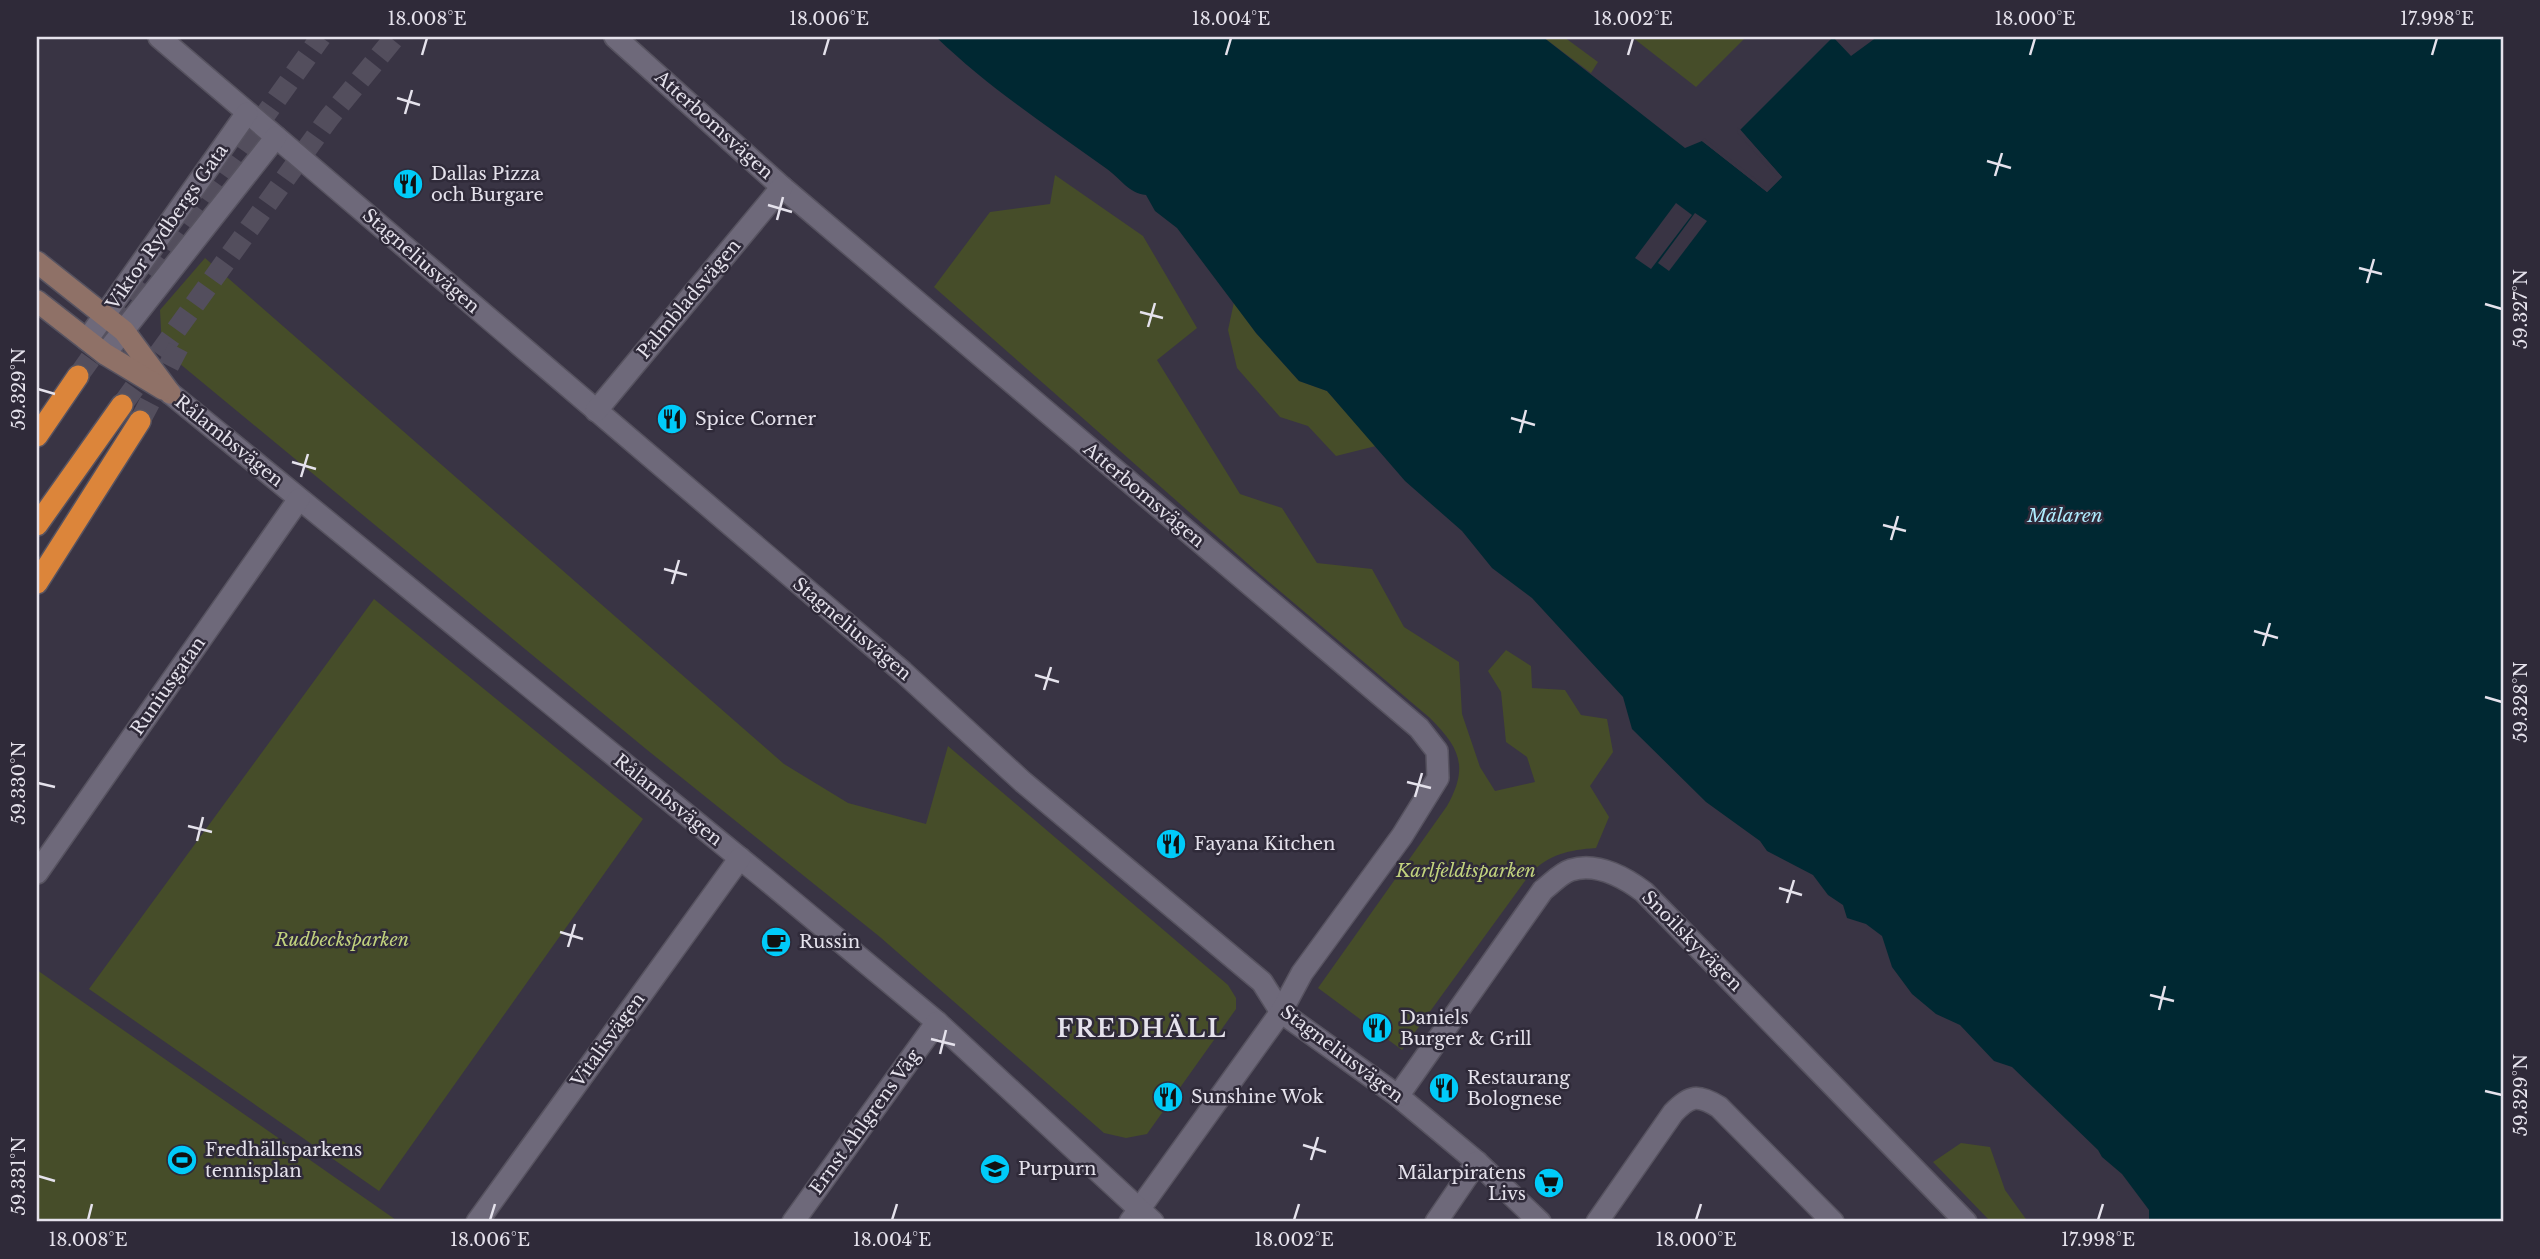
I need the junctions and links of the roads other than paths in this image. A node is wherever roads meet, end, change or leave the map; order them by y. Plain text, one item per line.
1 (159, 37) edge
2 (615, 37) edge
3 (247, 113) junction
4 (276, 137) junction
5 (210, 166) junction
6 (237, 187) junction
7 (782, 187) junction
8 (37, 261) edge
9 (37, 301) edge
10 (105, 315) junction
11 (124, 331) junction
12 (87, 340) junction
13 (105, 354) junction
14 (78, 376) tunnel mouth
15 (170, 393) junction
16 (122, 405) tunnel mouth
17 (596, 411) junction
18 (140, 421) tunnel mouth
19 (37, 436) edge
20 (299, 499) junction
21 (37, 525) edge
22 (37, 583) edge
23 (740, 858) junction
24 (37, 873) edge
25 (1281, 1012) junction
26 (937, 1022) junction
27 (1398, 1097) junction
28 (1477, 1162) junction
29 (1141, 1218) edge
30 (477, 1222) edge
31 (793, 1222) edge
32 (1436, 1222) edge
33 (1540, 1222) edge
34 (1597, 1222) edge
35 (1833, 1222) edge
36 (1966, 1222) edge

1 - 3 street, Stagneliusvägen
2 - 7 street, Atterbomsvägen
3 - 4 street, Stagneliusvägen
3 - 5 street, Viktor Rydbergs Gata
4 - 6 street, Viktor Rydbergs Gata
4 - 17 street, Stagneliusvägen
5 - 6 street
5 - 10 street, Viktor Rydbergs Gata
6 - 11 street, Viktor Rydbergs Gata
7 - 17 street, Palmbladsvägen
7 - 25 street, Atterbomsvägen
8 - 10 street, Rålambsvägen
9 - 12 street, Rålambsvägen
10 - 11 street, Rålambsvägen
10 - 12 street, Viktor Rydbergs Gata
11 - 13 street, Viktor Rydbergs Gata
11 - 15 street, Rålambsvägen
12 - 13 street, Rålambsvägen
13 - 15 street, Rålambsvägen
14 - 19 highway
15 - 20 street, Rålambsvägen
16 - 21 highway
17 - 25 street, Stagneliusvägen
18 - 22 highway
20 - 23 street, Rålambsvägen
20 - 24 street, Runiusgatan
23 - 26 street, Rålambsvägen
23 - 30 street, Vitalisvägen
25 - 27 street, Stagneliusvägen
25 - 29 street, Atterbomsvägen
26 - 29 street, Rålambsvägen
26 - 31 street, Ernst Ahlgrens Väg
27 - 28 street, Stagneliusvägen
27 - 36 street, Snoilskyvägen
28 - 32 street
28 - 33 street, Stagneliusvägen
34 - 35 street

